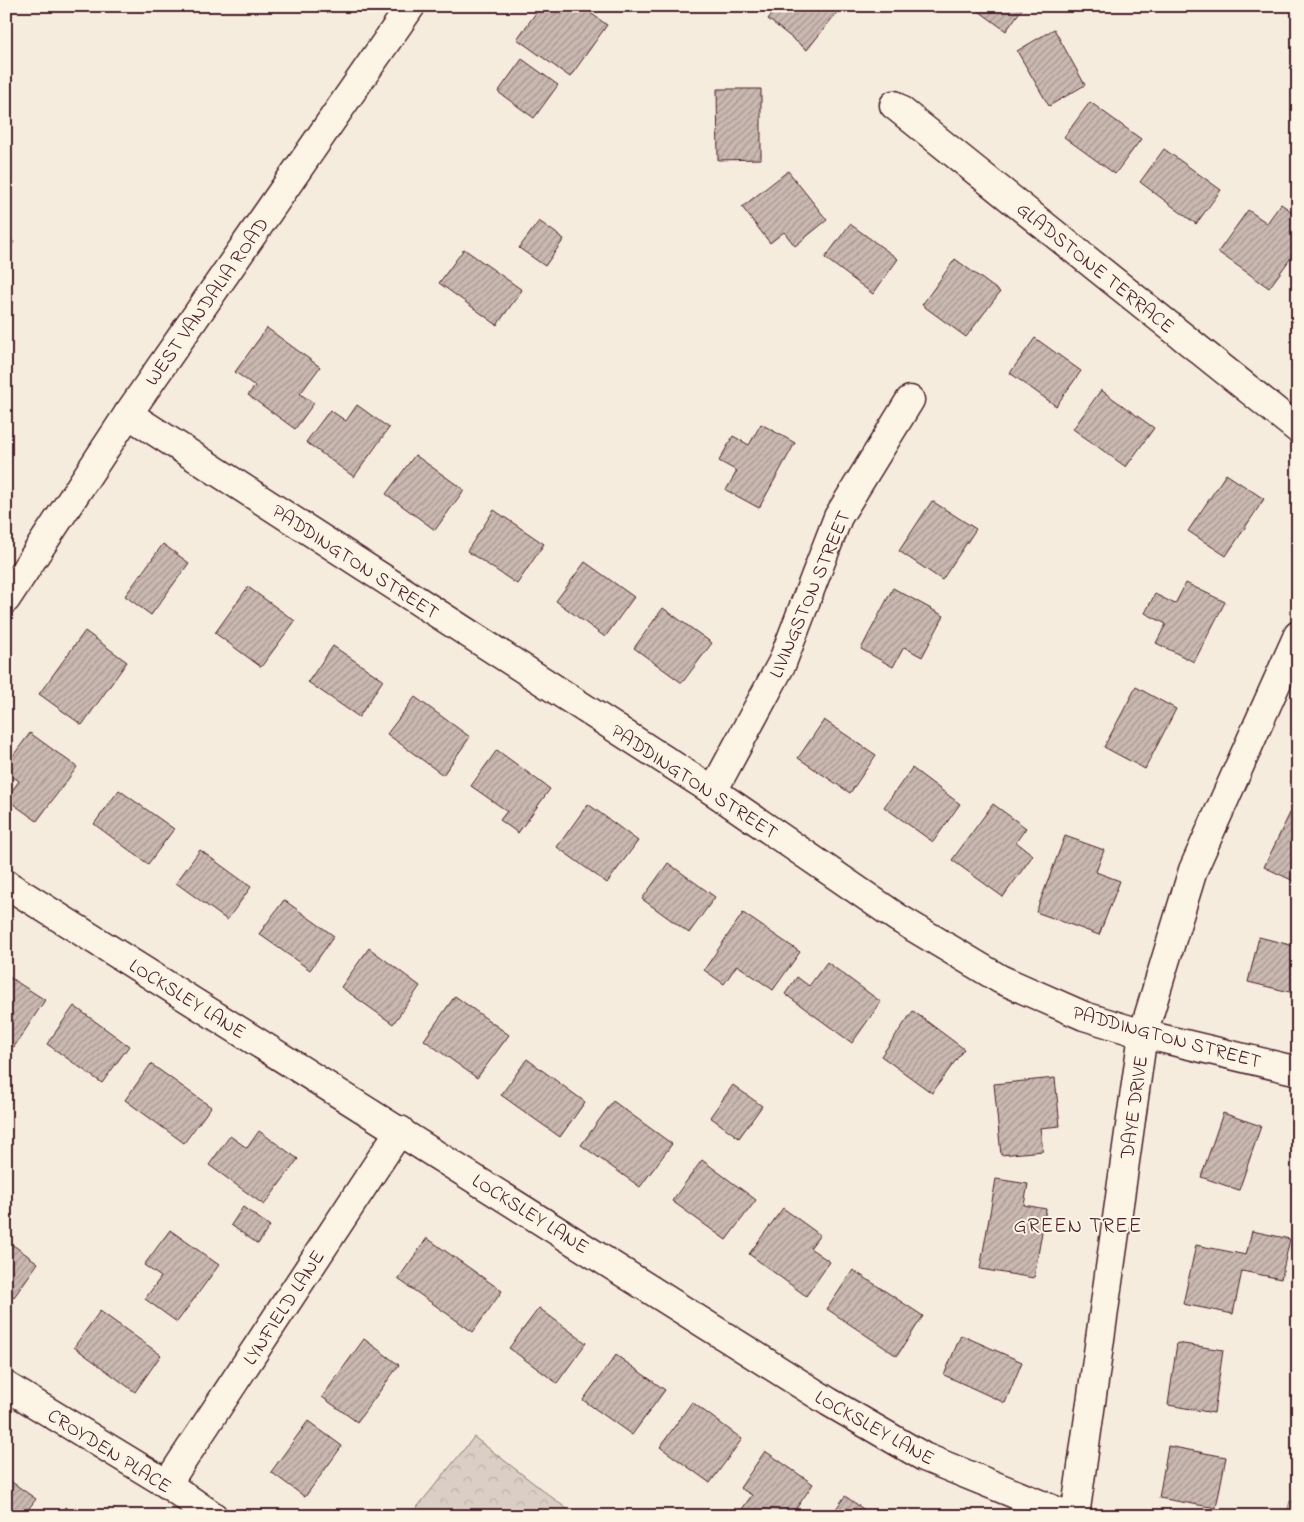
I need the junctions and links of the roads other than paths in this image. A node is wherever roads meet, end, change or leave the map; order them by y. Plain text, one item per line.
1 (411, 6) edge
2 (894, 105) dead end
3 (910, 400) dead end
4 (128, 414) junction
5 (1298, 429) edge
6 (6, 599) edge
7 (1298, 635) edge
8 (714, 791) junction
9 (6, 884) edge
10 (1143, 1034) junction
11 (1298, 1071) edge
12 (400, 1130) junction
13 (6, 1386) edge
14 (167, 1484) junction
15 (213, 1516) edge
16 (1069, 1516) edge
17 (1075, 1516) edge

1 - 4 street, WEST VANDALIA ROAD
2 - 5 street, GLADSTONE TERRACE
3 - 8 street, LIVINGSTON STREET
4 - 6 street, WEST VANDALIA ROAD
4 - 8 street, PADDINGTON STREET
7 - 10 street, DAYE DRIVE
8 - 10 street, PADDINGTON STREET
9 - 12 street, LOCKSLEY LANE
10 - 11 street, PADDINGTON STREET
10 - 17 street, DAYE DRIVE
12 - 14 street, LYNFIELD LANE
12 - 16 street, LOCKSLEY LANE
13 - 14 street, CROYDEN PLACE
14 - 15 street, CROYDEN PLACE

